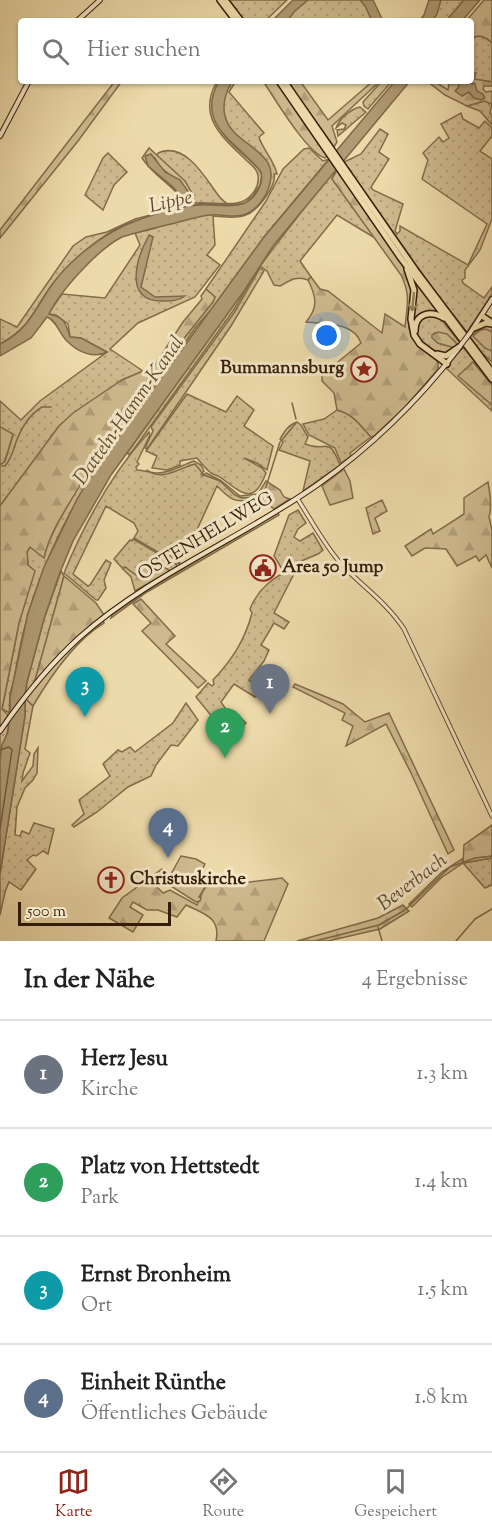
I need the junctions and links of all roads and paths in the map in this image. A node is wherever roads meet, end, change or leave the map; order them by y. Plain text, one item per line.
1 (100, 0) edge
2 (220, 0) edge
3 (225, 0) edge
4 (80, 18) edge
5 (234, 18) edge
6 (239, 18) edge
7 (27, 84) edge
8 (281, 84) edge
9 (286, 84) edge
10 (0, 136) edge
11 (327, 147) junction
12 (344, 171) junction
13 (400, 257) junction
14 (492, 299) edge
15 (481, 317) junction
16 (447, 320) junction
17 (490, 324) edge
18 (472, 330) junction
19 (460, 347) junction
20 (479, 355) junction
21 (442, 356) junction
22 (447, 363) junction
23 (492, 364) edge
24 (492, 372) edge
25 (492, 379) edge
26 (297, 498) junction
27 (0, 731) edge
28 (492, 816) edge

1 - 4 main road
2 - 5 highway
3 - 6 highway
7 - 10 main road
8 - 11 highway
9 - 11 highway
11 - 12 highway
12 - 13 highway
12 - 20 highway
13 - 16 highway
13 -> 22 highway
14 - 15 main road, OSTENHELLWEG
15 - 17 highway
15 - 18 main road, OSTENHELLWEG
16 - 21 highway
16 - 25 highway
17 - 18 highway
18 - 19 main road, OSTENHELLWEG, bridge
19 - 21 highway
19 - 22 main road, OSTENHELLWEG
20 - 23 highway
20 - 24 highway
21 - 22 highway
22 - 26 main road, OSTENHELLWEG
26 - 27 main road, OSTENHELLWEG
26 - 28 street

